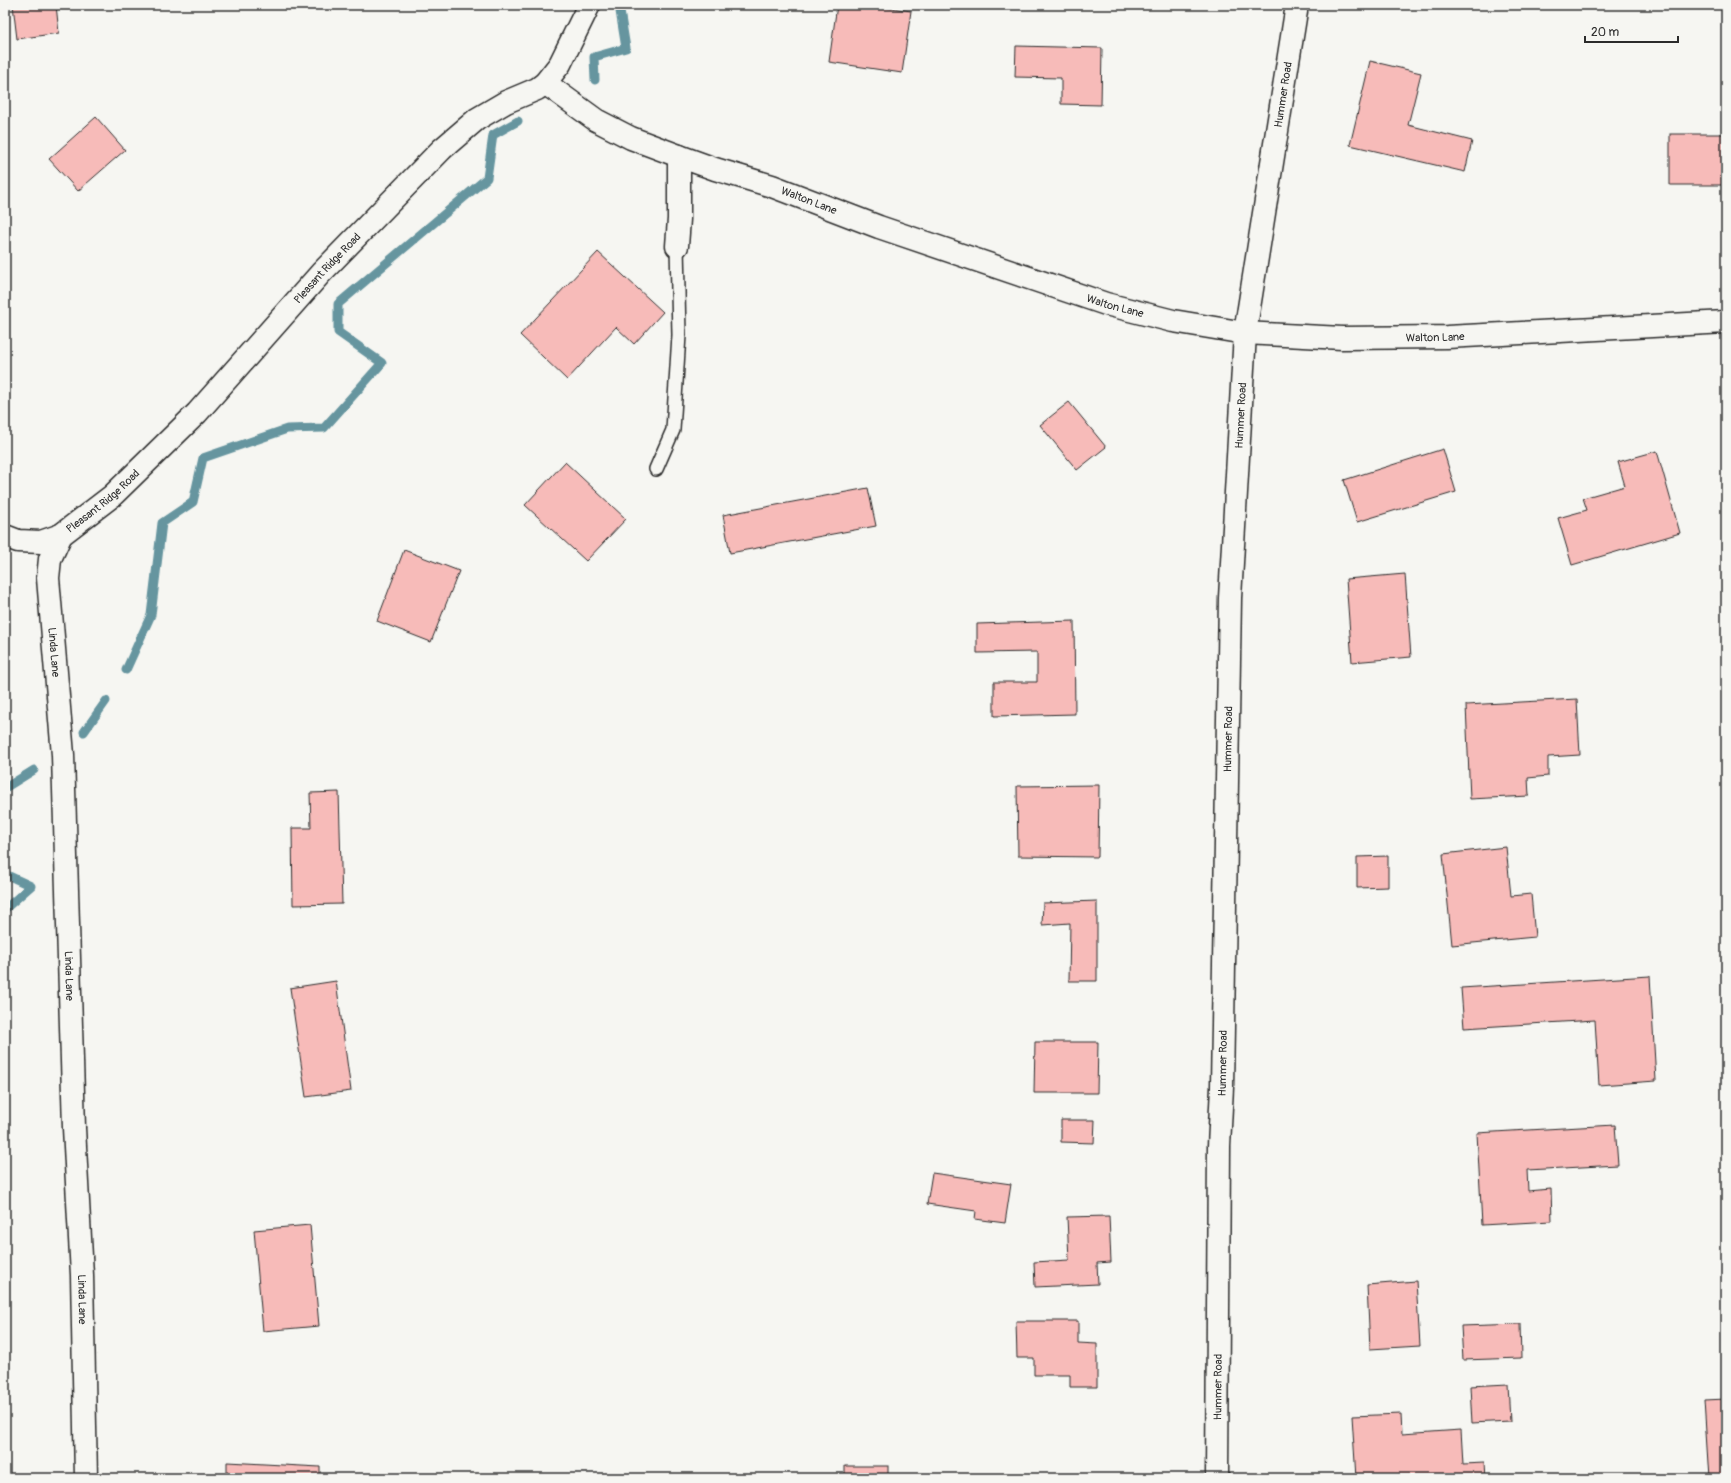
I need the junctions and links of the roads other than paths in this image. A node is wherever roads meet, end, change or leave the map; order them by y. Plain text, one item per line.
1 (589, 5) edge
2 (1297, 5) edge
3 (545, 83) junction
4 (679, 156) junction
5 (677, 246) joint
6 (1726, 322) edge
7 (1245, 333) junction
8 (656, 469) dead end
9 (61, 535) junction
10 (12, 538) edge
11 (48, 578) junction
12 (86, 1478) edge
13 (1217, 1478) edge

1 - 3 street, Pleasant Ridge Road
2 - 7 street, Hummer Road
3 - 4 street, Walton Lane
3 - 9 street, Pleasant Ridge Road
4 - 5 street
4 - 7 street, Walton Lane
5 - 8 lane
6 - 7 street, Walton Lane
7 - 13 street, Hummer Road
9 - 10 street
9 - 11 street, Linda Lane
10 - 11 street
11 - 12 street, Linda Lane

